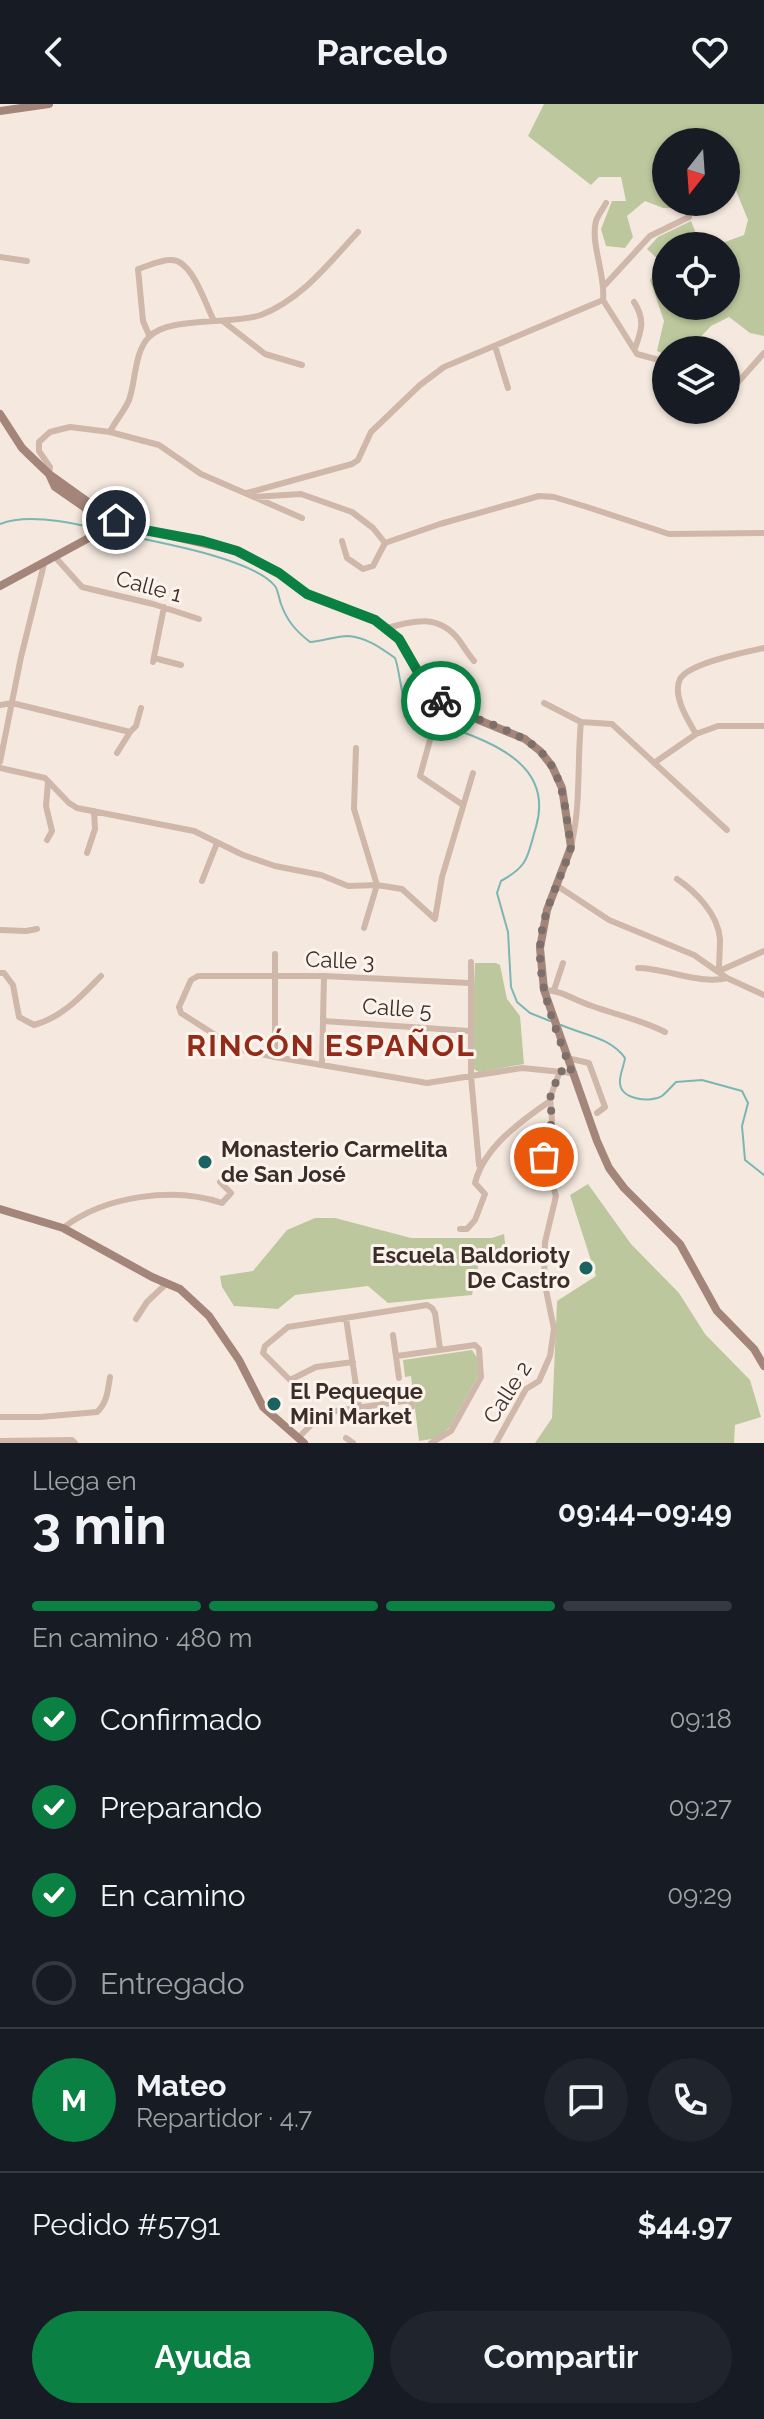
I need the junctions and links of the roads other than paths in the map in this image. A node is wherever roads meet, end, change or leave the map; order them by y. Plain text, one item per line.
1 (49, 104) edge
2 (0, 111) edge
3 (606, 203) dead end
4 (689, 217) dead end
5 (358, 232) dead end
6 (0, 257) edge
7 (27, 261) dead end
8 (605, 285) junction
9 (603, 300) junction
10 (634, 302) dead end
11 (214, 321) junction
12 (224, 322) junction
13 (149, 335) junction
14 (495, 346) junction
15 (635, 348) junction
16 (764, 353) edge
17 (652, 358) edge
18 (302, 365) dead end
19 (740, 380) edge
20 (508, 388) dead end
21 (0, 414) edge
22 (110, 432) junction
23 (49, 474) junction
24 (250, 495) junction
25 (302, 518) dead end
26 (764, 533) edge
27 (342, 541) dead end
28 (385, 543) junction
29 (56, 558) junction
30 (44, 564) junction
31 (0, 586) edge
32 (164, 607) junction
33 (199, 619) dead end
34 (387, 628) junction
35 (764, 648) edge
36 (474, 661) dead end
37 (181, 665) dead end
38 (12, 703) junction
39 (544, 703) dead end
40 (0, 705) edge
41 (141, 708) dead end
42 (581, 722) junction
43 (764, 726) edge
44 (130, 732) junction
45 (696, 734) junction
46 (430, 740) dead end
47 (356, 748) dead end
48 (117, 753) dead end
49 (0, 762) edge
50 (654, 763) junction
51 (0, 768) edge
52 (473, 773) dead end
53 (48, 782) junction
54 (463, 805) junction
55 (94, 811) junction
56 (727, 830) dead end
57 (47, 840) dead end
58 (217, 843) junction
59 (571, 847) junction
60 (87, 853) dead end
61 (677, 879) dead end
62 (202, 881) dead end
63 (377, 885) junction
64 (556, 885) junction
65 (364, 928) dead end
66 (37, 929) dead end
67 (0, 930) edge
68 (764, 951) edge
69 (275, 954) dead end
70 (471, 962) dead end
71 (563, 963) dead end
72 (638, 968) dead end
73 (719, 971) junction
74 (0, 973) edge
75 (101, 976) dead end
76 (324, 976) junction
77 (276, 977) junction
78 (727, 978) junction
79 (469, 983) junction
80 (549, 990) junction
81 (764, 995) edge
82 (323, 1021) junction
83 (469, 1031) junction
84 (665, 1032) dead end
85 (275, 1057) junction
86 (567, 1058) junction
87 (322, 1065) junction
88 (560, 1071) junction
89 (572, 1073) junction
90 (471, 1076) junction
91 (550, 1101) junction
92 (597, 1113) dead end
93 (479, 1165) junction
94 (220, 1182) dead end
95 (0, 1209) edge
96 (63, 1228) junction
97 (460, 1229) dead end
98 (167, 1283) junction
99 (346, 1318) junction
100 (136, 1319) dead end
101 (393, 1335) dead end
102 (440, 1349) junction
103 (397, 1356) junction
104 (353, 1362) junction
105 (764, 1366) edge
106 (110, 1377) dead end
107 (399, 1378) dead end
108 (411, 1400) dead end
109 (359, 1406) junction
110 (0, 1417) edge
111 (0, 1441) edge
112 (301, 1441) edge
113 (75, 1443) edge
114 (431, 1443) edge
115 (496, 1443) edge

1 - 2 street
3 - 8 street
4 - 8 street
5 - 12 street
6 - 7 street
8 - 9 street
9 - 14 street
9 - 15 street
10 - 15 street
11 - 12 street
11 - 13 street
11 - 13 street
12 - 18 street
13 - 22 street
14 - 20 street
14 - 24 street
15 - 17 street
16 - 19 street
21 - 23 street
22 - 23 street
22 - 24 street
23 - 29 street
23 - 34 street
24 - 25 street
24 - 28 street
26 - 28 street
27 - 28 street
29 - 30 street
29 - 32 street, Calle 1
30 - 31 street
30 - 38 street
32 - 33 street, Calle 1
32 - 37 street
34 - 36 street
34 - 59 street
35 - 45 street
38 - 40 street
38 - 44 street
38 - 49 street
39 - 42 street
41 - 44 street
42 - 50 street
42 - 59 street
43 - 45 street
44 - 48 street
45 - 50 street
46 - 54 street
47 - 63 street
50 - 56 street
51 - 53 street
52 - 54 street
53 - 55 street
53 - 57 street
54 - 63 street
55 - 58 street
55 - 60 street
58 - 62 street
58 - 63 street
59 - 64 street
61 - 73 street
63 - 65 street
64 - 73 street
64 - 80 street
66 - 67 street
68 - 73 street
69 - 77 street
70 - 79 street
71 - 80 street
72 - 78 street
73 - 78 street
74 - 75 street
76 - 77 street, Calle 3
76 - 79 street, Calle 3
76 - 82 street
77 - 85 street
77 - 85 street, Calle 3
78 - 81 street
79 - 83 street
80 - 84 street
80 - 86 street
82 - 83 street, Calle 5
82 - 87 street
83 - 90 street
85 - 87 street
86 - 89 street
86 - 92 street
87 - 90 street
88 - 89 street
88 - 90 street
88 - 91 street
89 - 105 street
90 - 93 street
91 - 93 street
91 - 115 street, Calle 2
93 - 97 street
94 - 96 street
95 - 96 street
96 - 98 street
98 - 100 street
98 - 112 street
99 - 102 street
99 - 104 street
99 - 104 street
101 - 103 street
102 - 103 street
102 - 114 street
103 - 107 street
104 - 109 street
106 - 110 street
108 - 109 street
109 - 112 street
111 - 113 street

